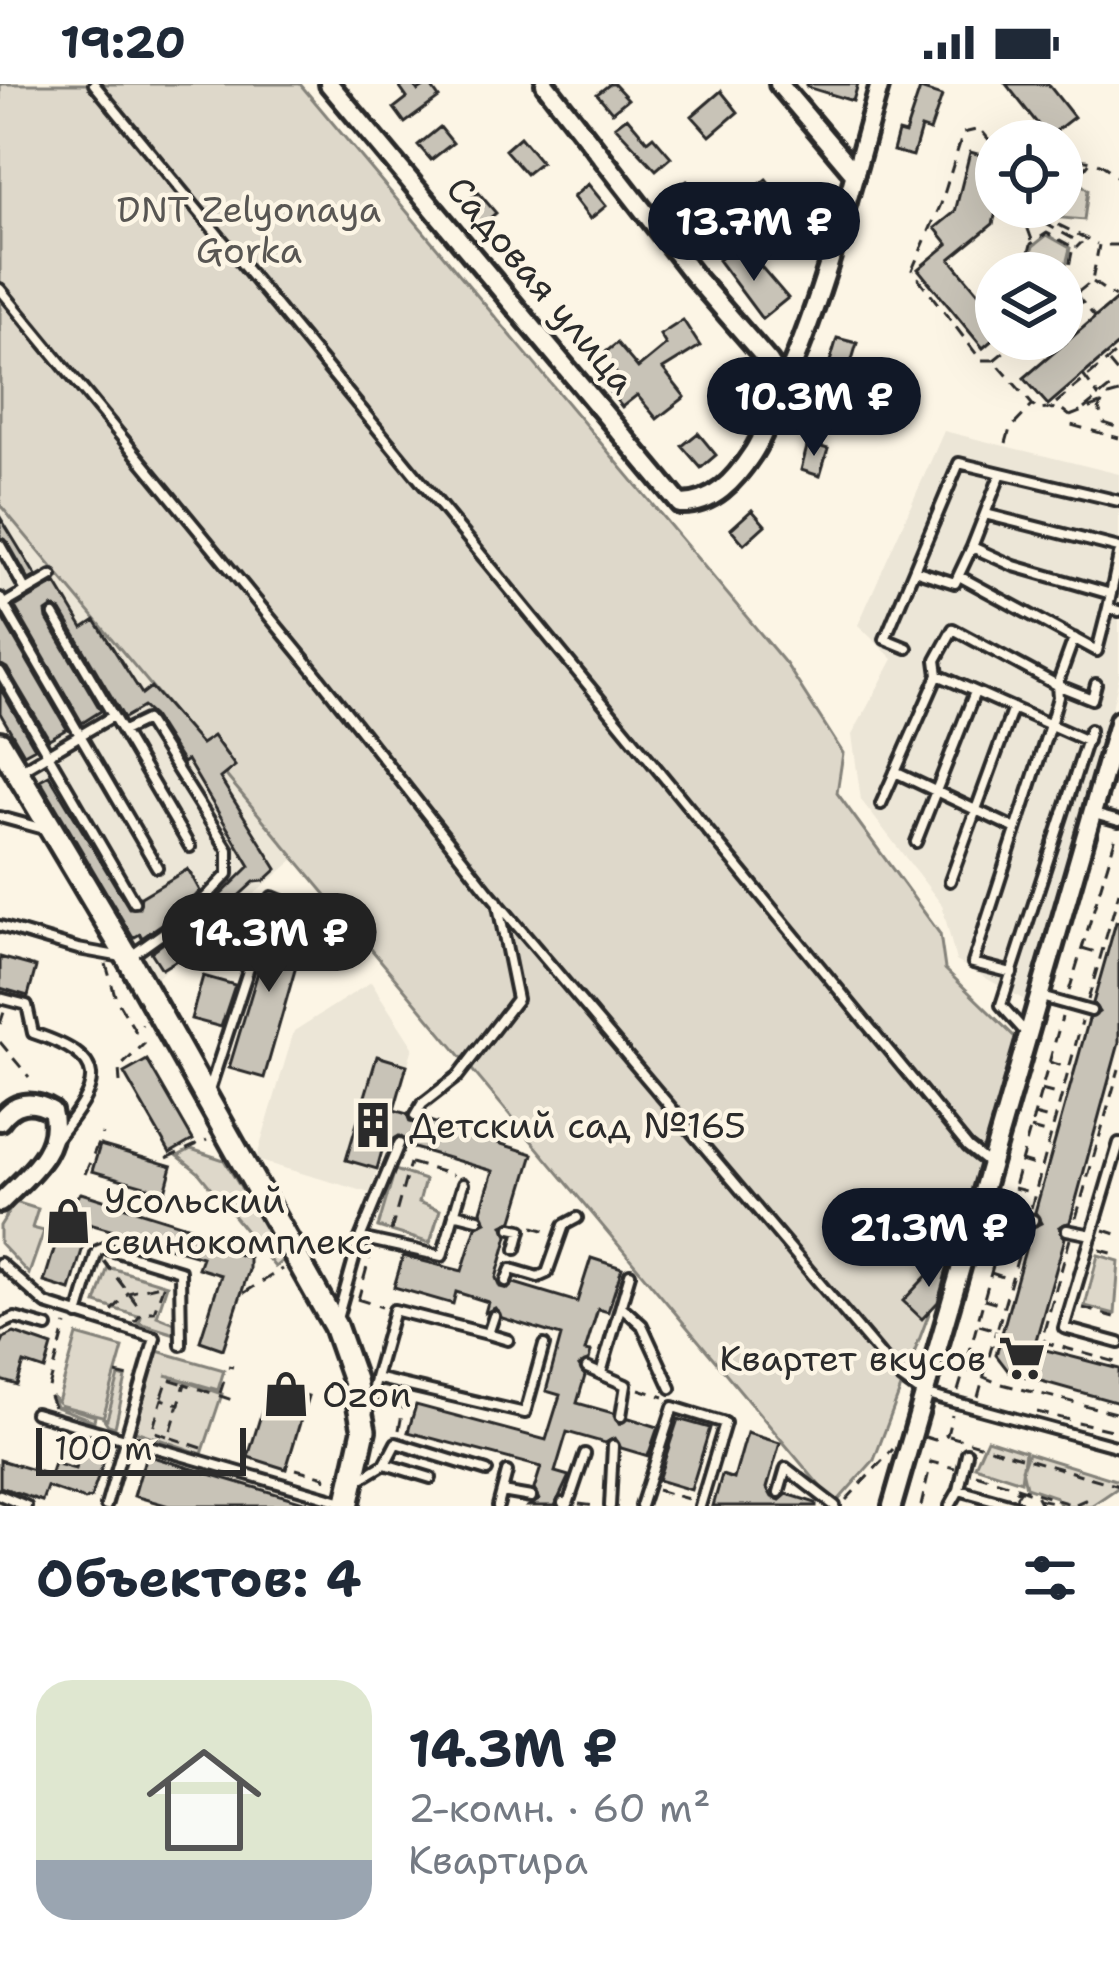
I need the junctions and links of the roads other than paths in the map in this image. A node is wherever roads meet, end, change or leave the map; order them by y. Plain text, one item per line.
1 (94, 84) edge
2 (329, 84) edge
3 (545, 84) edge
4 (779, 84) edge
5 (880, 84) edge
6 (854, 173) junction
7 (0, 289) edge
8 (784, 386) junction
9 (1001, 473) junction
10 (1119, 501) edge
11 (986, 514) junction
12 (0, 545) edge
13 (972, 548) junction
14 (1119, 552) edge
15 (914, 570) junction
16 (52, 576) dead end
17 (958, 576) junction
18 (26, 591) junction
19 (1111, 594) junction
20 (1, 603) edge
21 (1114, 609) edge
22 (53, 614) dead end
23 (1074, 638) junction
24 (907, 648) dead end
25 (0, 672) edge
26 (938, 675) junction
27 (1096, 684) dead end
28 (1057, 685) junction
29 (975, 692) junction
30 (1013, 708) junction
31 (113, 716) junction
32 (1119, 720) edge
33 (1050, 724) junction
34 (123, 730) junction
35 (80, 734) junction
36 (0, 743) edge
37 (46, 753) junction
38 (896, 772) junction
39 (17, 773) junction
40 (935, 793) junction
41 (881, 804) dead end
42 (976, 811) junction
43 (1093, 814) junction
44 (0, 817) edge
45 (1119, 824) edge
46 (1014, 828) junction
47 (52, 831) junction
48 (916, 842) dead end
49 (190, 848) dead end
50 (157, 867) dead end
51 (950, 881) dead end
52 (496, 900) junction
53 (134, 902) dead end
54 (315, 915) dead end
55 (0, 926) edge
56 (128, 958) junction
57 (1012, 973) junction
58 (1040, 997) junction
59 (0, 998) edge
60 (1088, 1010) road end
61 (1029, 1036) junction
62 (207, 1098) junction
63 (415, 1116) dead end
64 (0, 1121) edge
65 (1119, 1143) edge
66 (399, 1144) dead end
67 (52, 1145) junction
68 (989, 1164) junction
69 (463, 1184) road end
70 (0, 1203) edge
71 (977, 1205) junction
72 (454, 1214) junction
73 (577, 1217) dead end
74 (478, 1220) dead end
75 (1031, 1220) road end
76 (516, 1229) road end
77 (1067, 1230) dead end
78 (1093, 1232) junction
79 (360, 1238) junction
80 (516, 1249) dead end
81 (0, 1263) edge
82 (630, 1274) dead end
83 (506, 1281) dead end
84 (620, 1306) junction
85 (73, 1316) junction
86 (494, 1316) dead end
87 (0, 1325) edge
88 (335, 1326) junction
89 (47, 1327) dead end
90 (488, 1334) junction
91 (508, 1340) dead end
92 (1119, 1343) edge
93 (181, 1345) dead end
94 (555, 1359) dead end
95 (587, 1368) dead end
96 (601, 1372) junction
97 (375, 1378) junction
98 (671, 1388) dead end
99 (926, 1395) junction
100 (35, 1413) dead end
101 (621, 1416) dead end
102 (364, 1430) junction
103 (124, 1440) junction
104 (613, 1446) dead end
105 (1119, 1448) edge
106 (967, 1453) dead end
107 (585, 1454) dead end
108 (385, 1464) junction
109 (487, 1471) dead end
110 (507, 1472) dead end
111 (431, 1478) dead end
112 (959, 1490) junction
113 (502, 1492) junction
114 (779, 1492) dead end
115 (0, 1495) edge
116 (531, 1497) dead end
117 (350, 1498) edge
118 (568, 1504) edge
119 (26, 1506) edge
120 (106, 1506) edge
121 (498, 1506) edge
122 (610, 1506) edge
123 (641, 1506) edge
124 (700, 1506) edge
125 (835, 1506) edge
126 (892, 1506) edge
127 (950, 1506) edge
128 (1016, 1506) edge

1 - 68 lane
2 - 8 street, Садовая улица
3 - 8 street
4 - 6 street
5 - 6 street, Садовая улица
6 - 8 street, Садовая улица
7 - 52 lane
9 - 10 lane
9 - 11 lane
9 - 15 lane
11 - 13 lane
11 - 14 lane
12 - 18 lane
13 - 17 lane
13 - 19 lane
14 - 19 lane
15 - 17 lane
15 - 24 lane
16 - 18 lane
17 - 23 lane
18 - 20 lane
19 - 21 lane
20 - 35 lane
21 - 23 lane
22 - 31 lane
23 - 28 lane
25 - 37 lane
26 - 28 lane
26 - 29 lane
26 - 38 lane
27 - 28 lane
28 - 33 lane
29 - 30 lane
29 - 40 lane
30 - 33 lane
30 - 42 lane
31 - 34 lane
31 - 35 lane
32 - 43 street
33 - 46 lane
33 - 57 lane
34 - 49 lane
34 - 56 lane
35 - 37 lane
35 - 50 lane
36 - 39 street
37 - 39 lane
37 - 53 lane
38 - 40 lane
38 - 41 lane
39 - 47 street
40 - 42 lane
40 - 48 lane
42 - 46 lane
42 - 51 lane
43 - 45 lane
43 - 58 street
44 - 47 lane
46 - 57 lane
47 - 56 street
52 - 63 lane
52 - 99 lane
54 - 62 lane
55 - 56 lane
56 - 62 street
57 - 61 lane
58 - 60 lane
58 - 61 street
59 - 67 lane
61 - 68 street
62 - 88 street
64 - 67 street
65 - 78 lane
66 - 79 lane
67 - 70 street
68 - 71 street
69 - 72 lane
71 - 75 lane
71 - 99 street
72 - 74 lane
72 - 79 lane
73 - 83 lane
76 - 80 lane
77 - 78 lane
78 - 92 lane
79 - 88 lane
81 - 85 lane
82 - 84 lane
84 - 96 lane
84 - 98 lane
85 - 93 lane
85 - 103 lane
86 - 90 lane
87 - 89 lane
88 - 102 street
90 - 91 lane
90 - 97 lane
94 - 97 lane
95 - 96 lane
96 - 101 lane
97 - 102 lane
99 - 105 lane
99 - 126 street
100 - 103 lane
102 - 117 street
103 - 117 lane
103 - 120 lane
104 - 122 lane
106 - 112 lane
107 - 118 lane
108 - 109 lane
108 - 111 lane
108 - 117 lane
110 - 113 lane
112 - 127 lane
112 - 128 lane
113 - 116 lane
113 - 121 lane
114 - 125 lane
115 - 119 lane
123 - 124 lane

